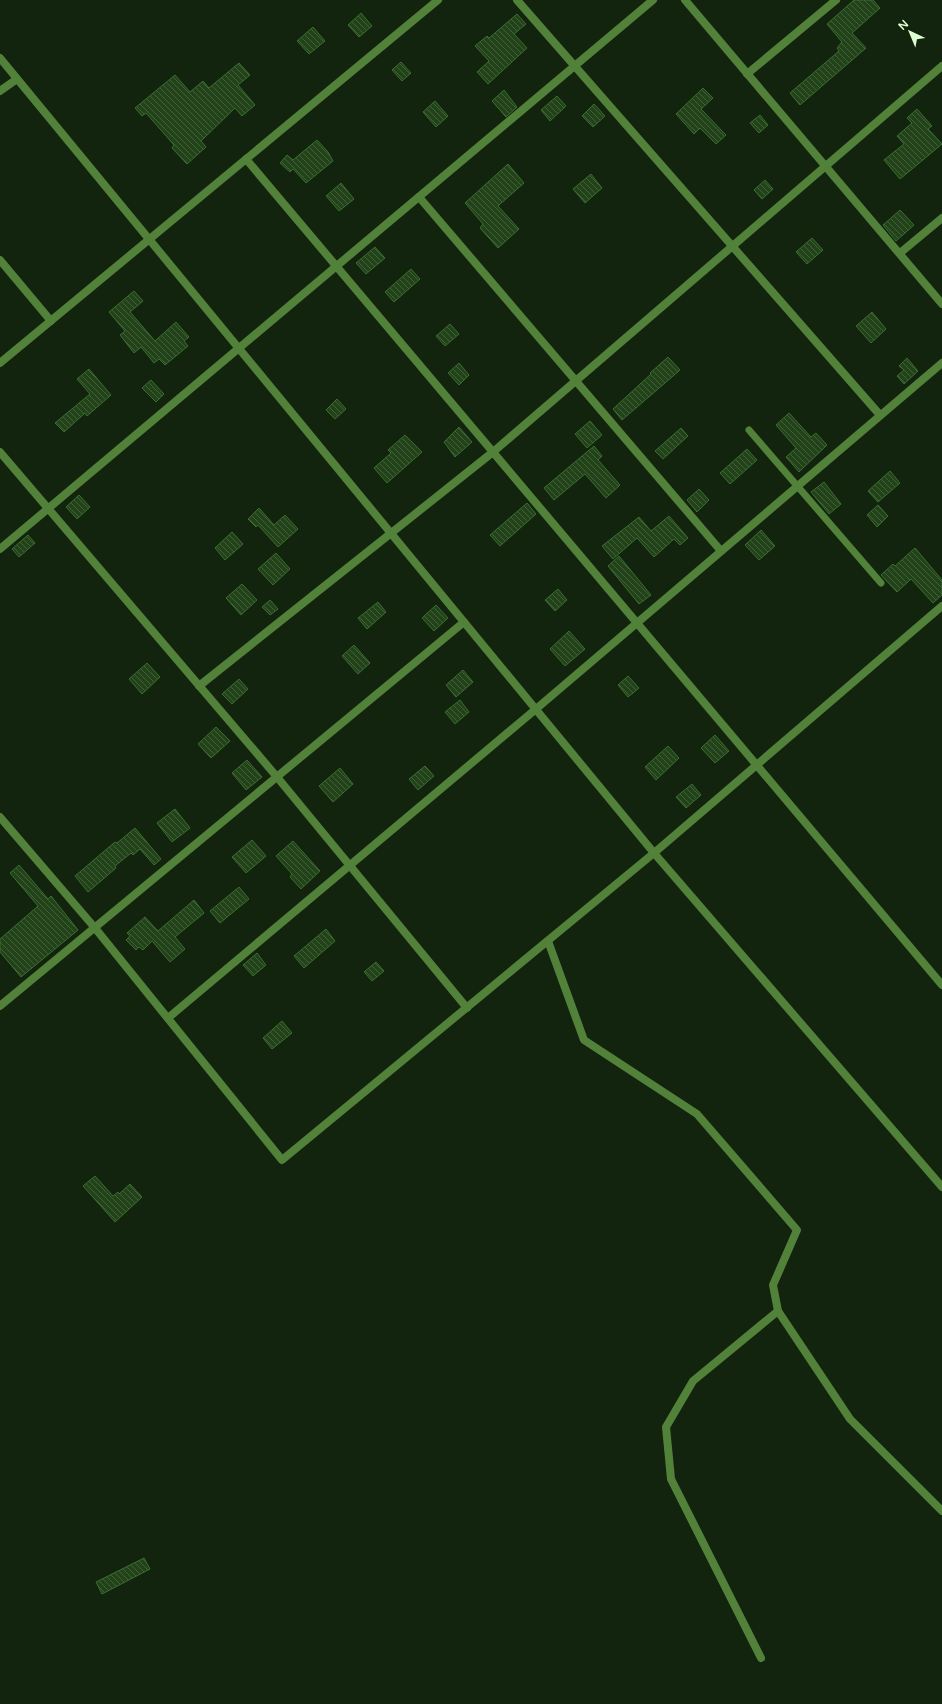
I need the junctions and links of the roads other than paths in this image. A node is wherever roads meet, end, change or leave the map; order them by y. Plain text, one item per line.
1 (438, 0) edge
2 (517, 0) edge
3 (653, 0) edge
4 (685, 0) edge
5 (836, 0) edge
6 (0, 58) edge
7 (575, 66) junction
8 (942, 66) edge
9 (747, 74) junction
10 (17, 79) junction
11 (0, 91) edge
12 (246, 159) junction
13 (825, 166) junction
14 (419, 197) junction
15 (942, 218) edge
16 (149, 239) junction
17 (732, 246) junction
18 (900, 253) junction
19 (0, 260) edge
20 (337, 266) junction
21 (942, 304) edge
22 (51, 321) junction
23 (239, 349) junction
24 (942, 362) edge
25 (0, 363) edge
26 (575, 381) junction
27 (880, 415) junction
28 (749, 430) dead end
29 (0, 452) edge
30 (493, 452) junction
31 (797, 486) junction
32 (48, 510) junction
33 (391, 533) junction
34 (0, 549) edge
35 (721, 551) junction
36 (881, 583) dead end
37 (942, 606) edge
38 (464, 622) junction
39 (637, 622) junction
40 (199, 686) junction
41 (536, 709) junction
42 (757, 765) junction
43 (277, 777) junction
44 (0, 817) edge
45 (654, 853) junction
46 (350, 865) junction
47 (95, 928) junction
48 (548, 941) junction
49 (942, 985) edge
50 (0, 1006) edge
51 (467, 1008) junction
52 (168, 1018) junction
53 (942, 1187) edge
54 (778, 1311) junction
55 (942, 1511) edge
56 (761, 1658) dead end

1 - 12 street
2 - 7 street
3 - 7 street
4 - 9 street
5 - 9 street
6 - 10 street
7 - 14 street
7 - 17 street
8 - 13 street
9 - 13 street
10 - 11 street
10 - 16 street
12 - 16 street
12 - 20 street
13 - 17 street
13 - 18 street
14 - 20 street
14 - 26 street
15 - 18 street
16 - 22 street
16 - 23 street
17 - 26 street
17 - 27 street
18 - 21 street
19 - 22 street
20 - 23 street
20 - 30 street
22 - 25 street
23 - 32 street
23 - 33 street
24 - 27 street
26 - 30 street
26 - 35 street
27 - 31 street
28 - 31 lane
29 - 32 street
30 - 33 street
30 - 39 street
31 - 35 street
31 - 36 lane
32 - 34 street
32 - 40 street
33 - 38 street
33 - 40 street
35 - 39 street
37 - 42 street
38 - 41 street
38 - 43 street
39 - 41 street
39 - 42 street
40 - 43 street
41 - 45 street
41 - 46 street
42 - 45 street
42 - 49 street
43 - 46 street
43 - 47 street
44 - 47 street
45 - 48 street
45 - 53 street
46 - 51 street
46 - 52 street
47 - 50 street
47 - 52 street
48 - 51 street
48 - 54 street
51 - 52 street
54 - 55 street
54 - 56 street

